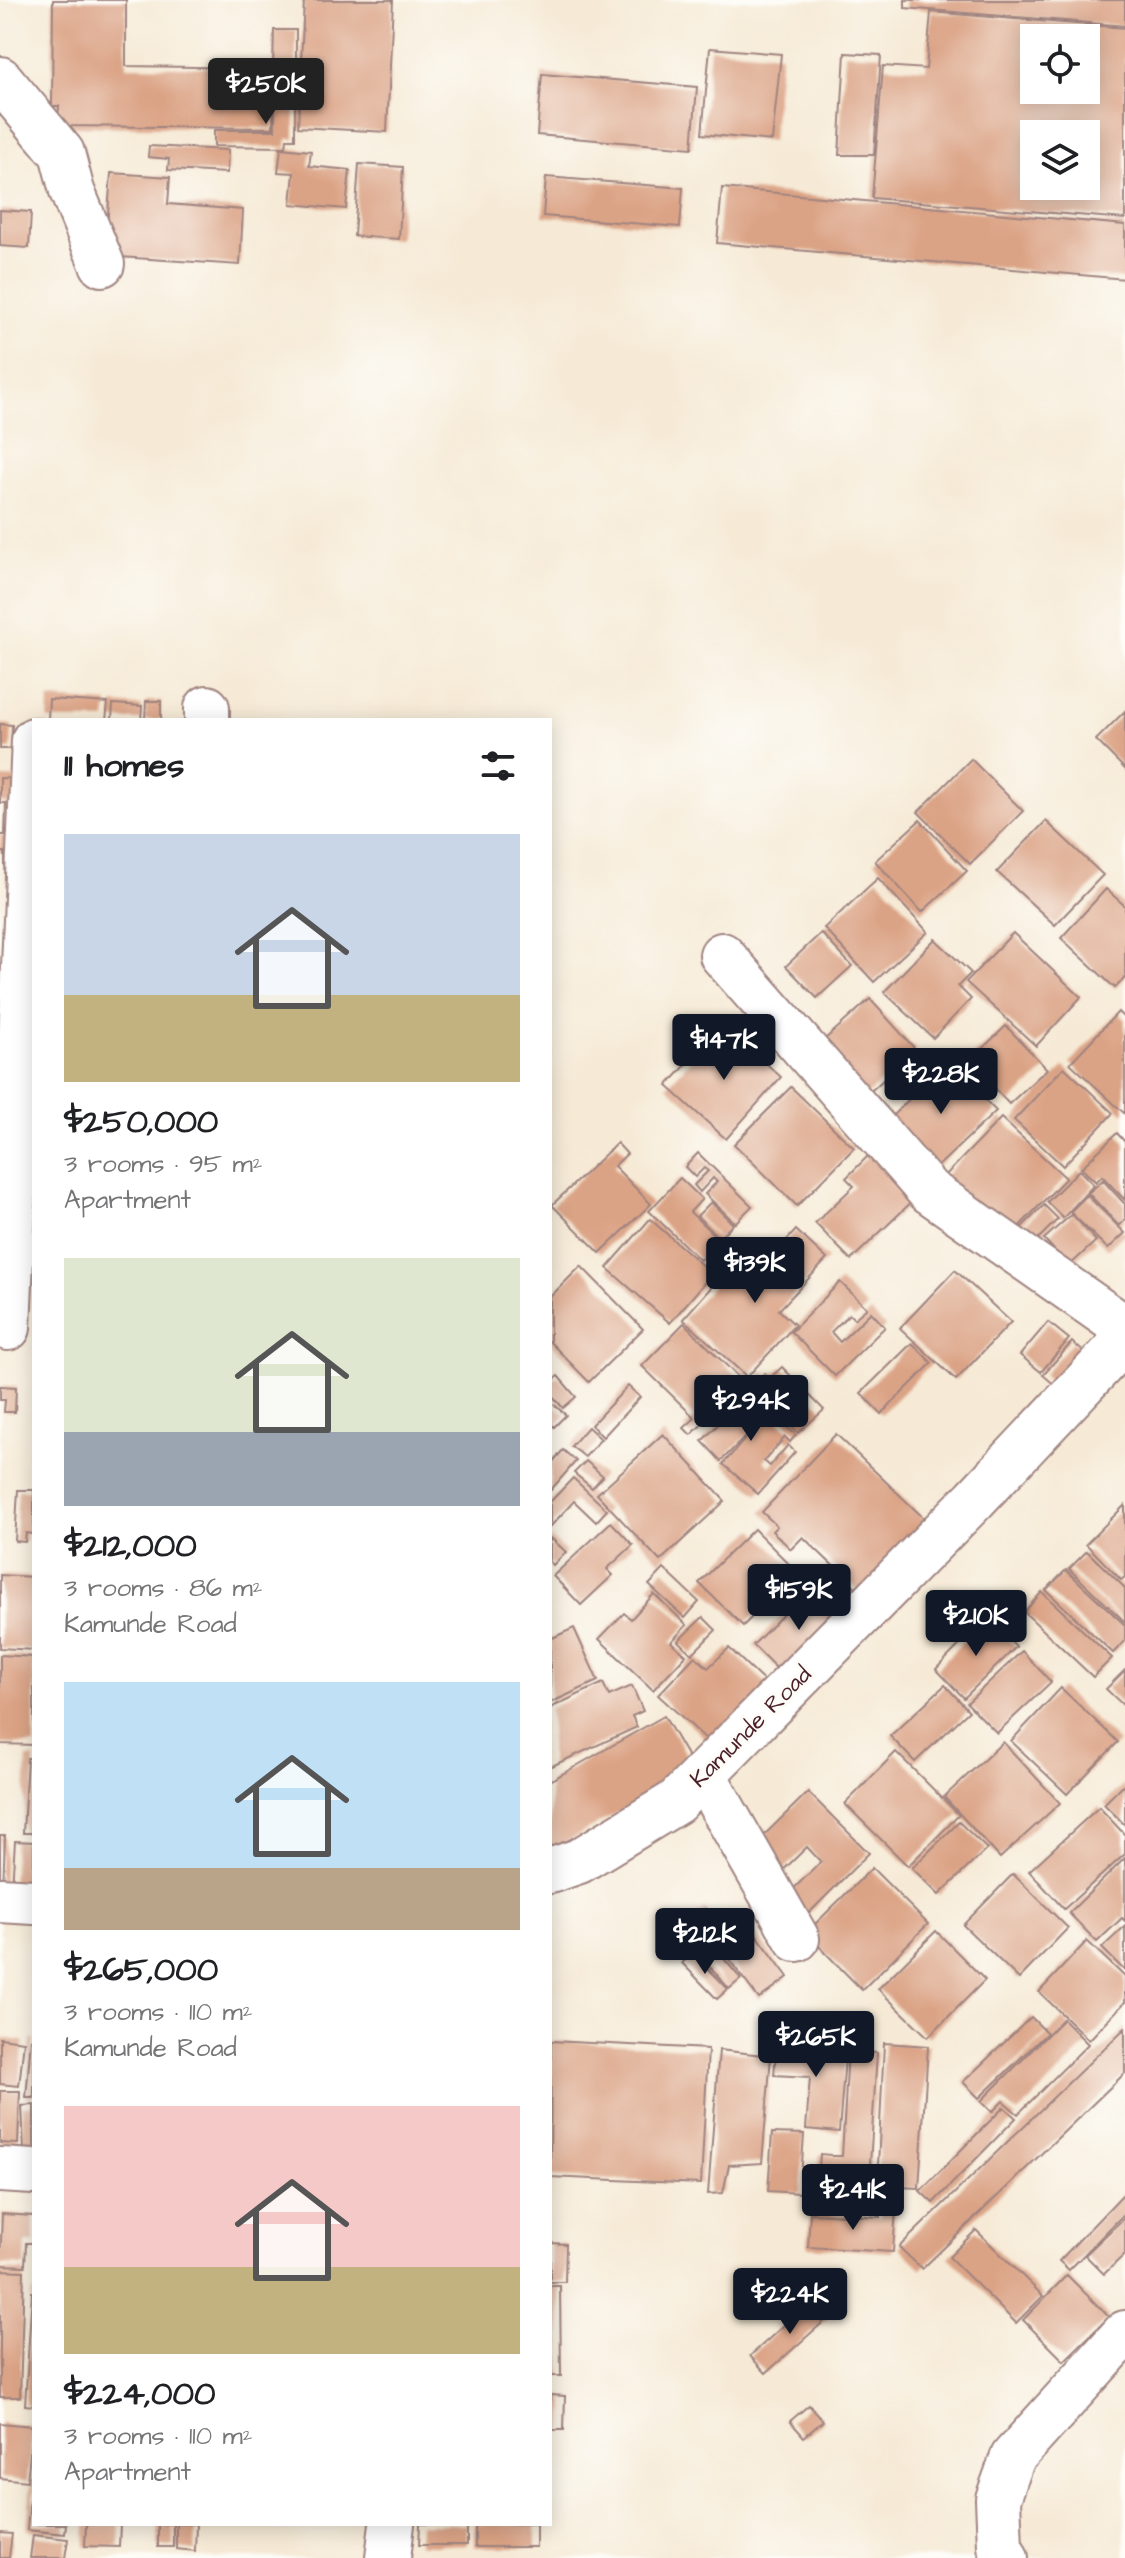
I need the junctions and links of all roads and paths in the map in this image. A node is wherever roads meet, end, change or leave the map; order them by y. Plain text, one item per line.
1 (0, 79) edge
2 (102, 264) dead end
3 (32, 799) edge
4 (722, 955) dead end
5 (1125, 1328) edge
6 (14, 1330) edge
7 (1125, 1340) edge
8 (703, 1774) junction
9 (552, 1870) edge
10 (0, 1900) edge
11 (32, 1902) edge
12 (797, 1939) dead end
13 (0, 2170) edge
14 (32, 2172) edge
15 (1125, 2333) edge
16 (392, 2526) edge
17 (388, 2558) edge
18 (1006, 2558) edge

1 - 2 street
3 - 6 street
4 - 5 street
7 - 8 street, Kamunde Road
8 - 9 street, Kamunde Road
8 - 12 street
10 - 11 street
13 - 14 street
15 - 18 street
16 - 17 street

